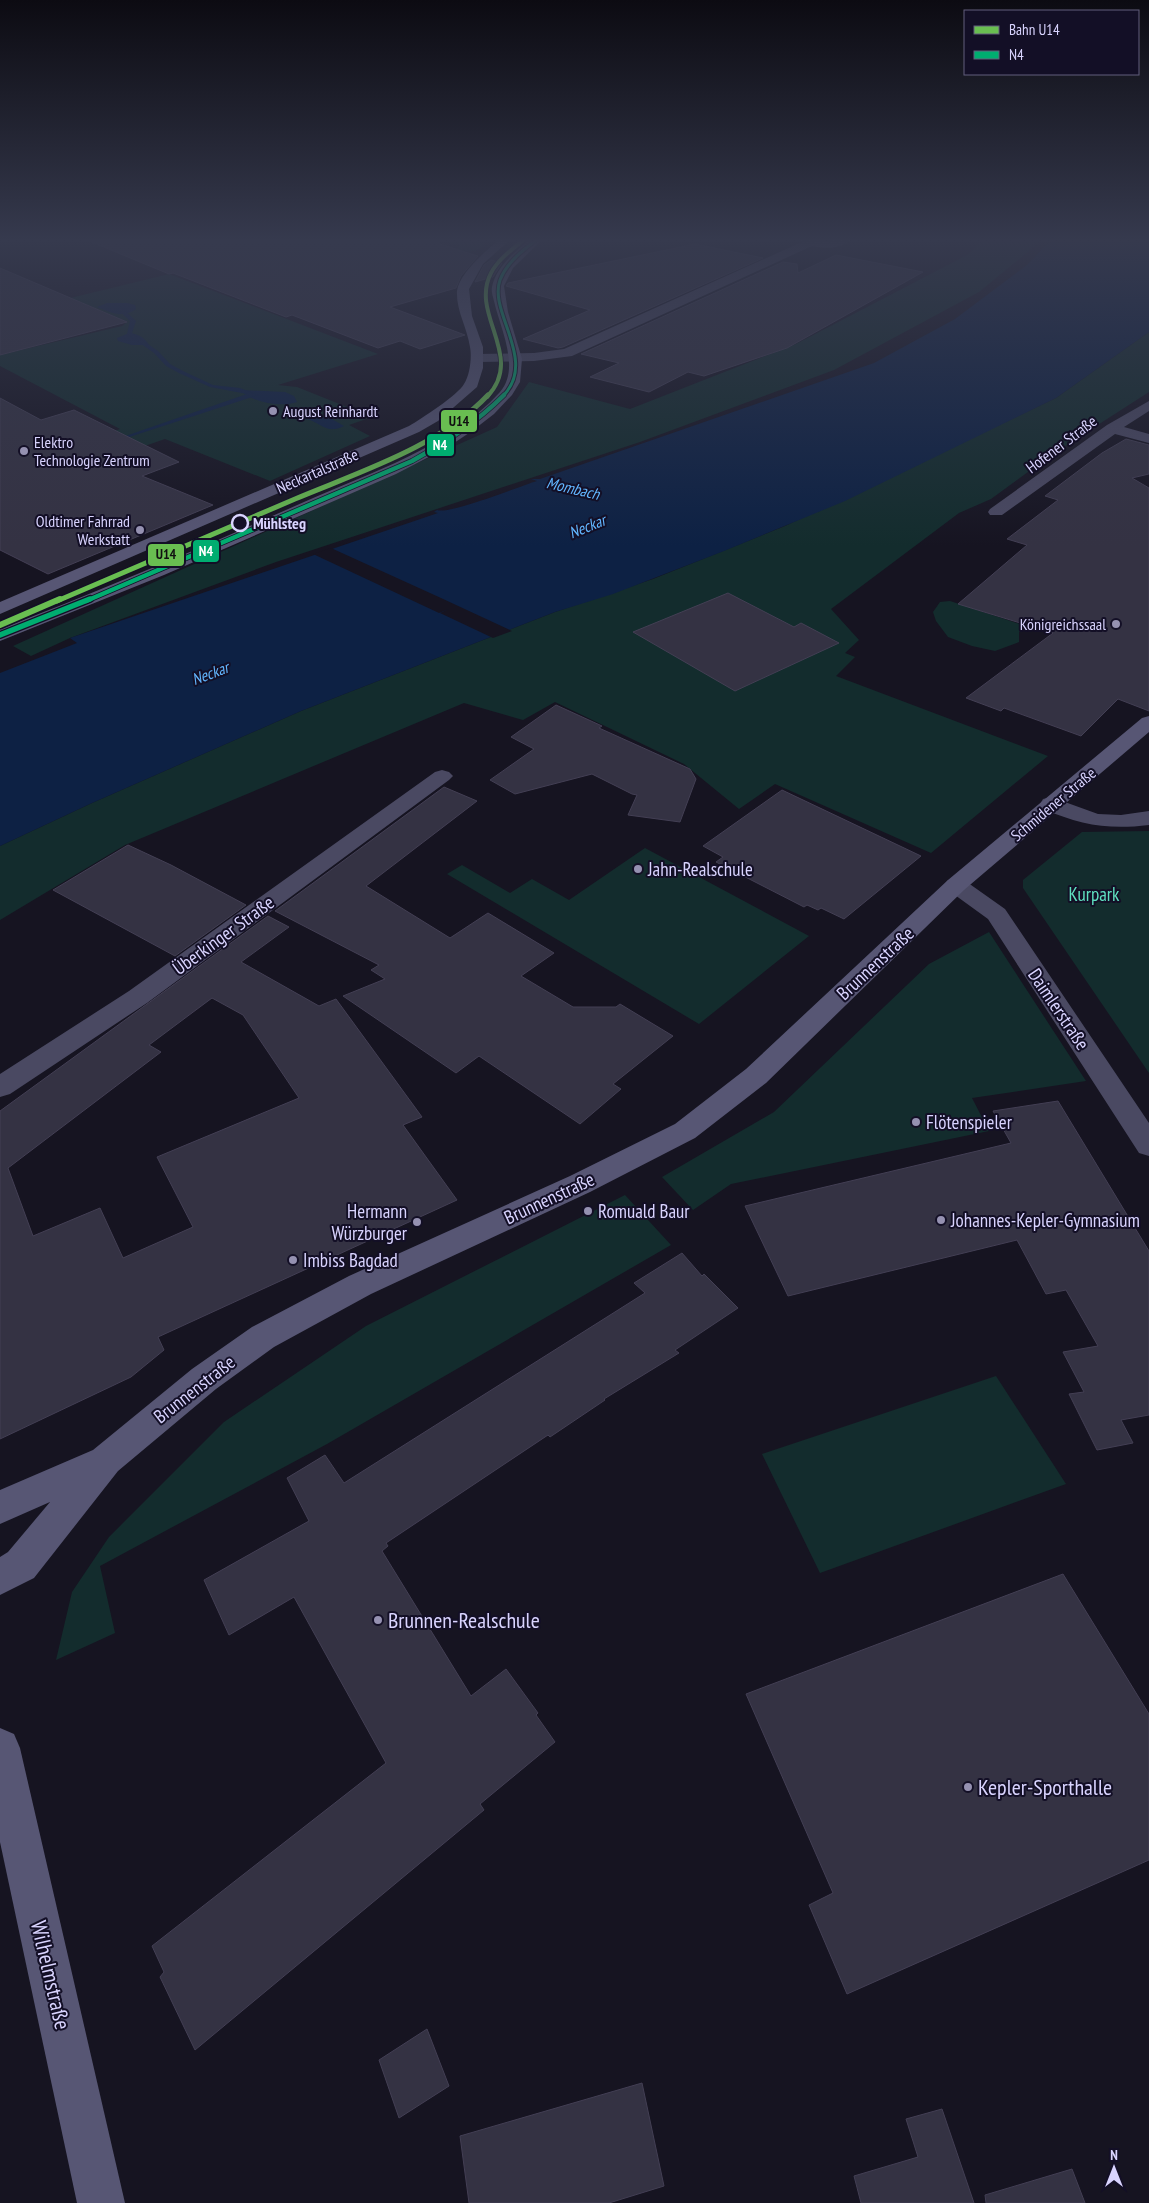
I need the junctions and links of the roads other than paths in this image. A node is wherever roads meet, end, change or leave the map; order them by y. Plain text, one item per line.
1 (475, 341) edge
2 (510, 341) edge
3 (596, 341) edge
4 (477, 358) junction
5 (516, 358) junction
6 (1149, 405) edge
7 (1112, 428) junction
8 (1149, 439) edge
9 (996, 512) dead end
10 (0, 609) edge
11 (0, 635) edge
12 (1149, 722) edge
13 (442, 776) dead end
14 (1051, 804) junction
15 (1149, 818) edge
16 (956, 885) junction
17 (0, 1087) edge
18 (1149, 1146) edge
19 (106, 1460) junction
20 (0, 1508) edge
21 (0, 1577) edge
22 (0, 1748) edge
23 (101, 2203) edge

1 - 4 main road, Neckartalstraße
2 - 5 main road, Neckartalstraße
3 - 5 street
4 - 5 street
4 - 10 main road, Neckartalstraße
5 - 11 main road, Neckartalstraße
6 - 7 street, Hofener Straße
7 - 8 street
7 - 9 street, Hofener Straße
12 - 14 main road, Schmidener Straße
13 - 17 street, Überkinger Straße
14 - 15 street
14 - 16 main road, Schmidener Straße
16 - 18 street, Daimlerstraße
16 - 19 main road, Brunnenstraße
19 - 20 main road, Brunnenstraße
19 - 21 main road, Brunnenstraße
22 - 23 main road, Wilhelmstraße

